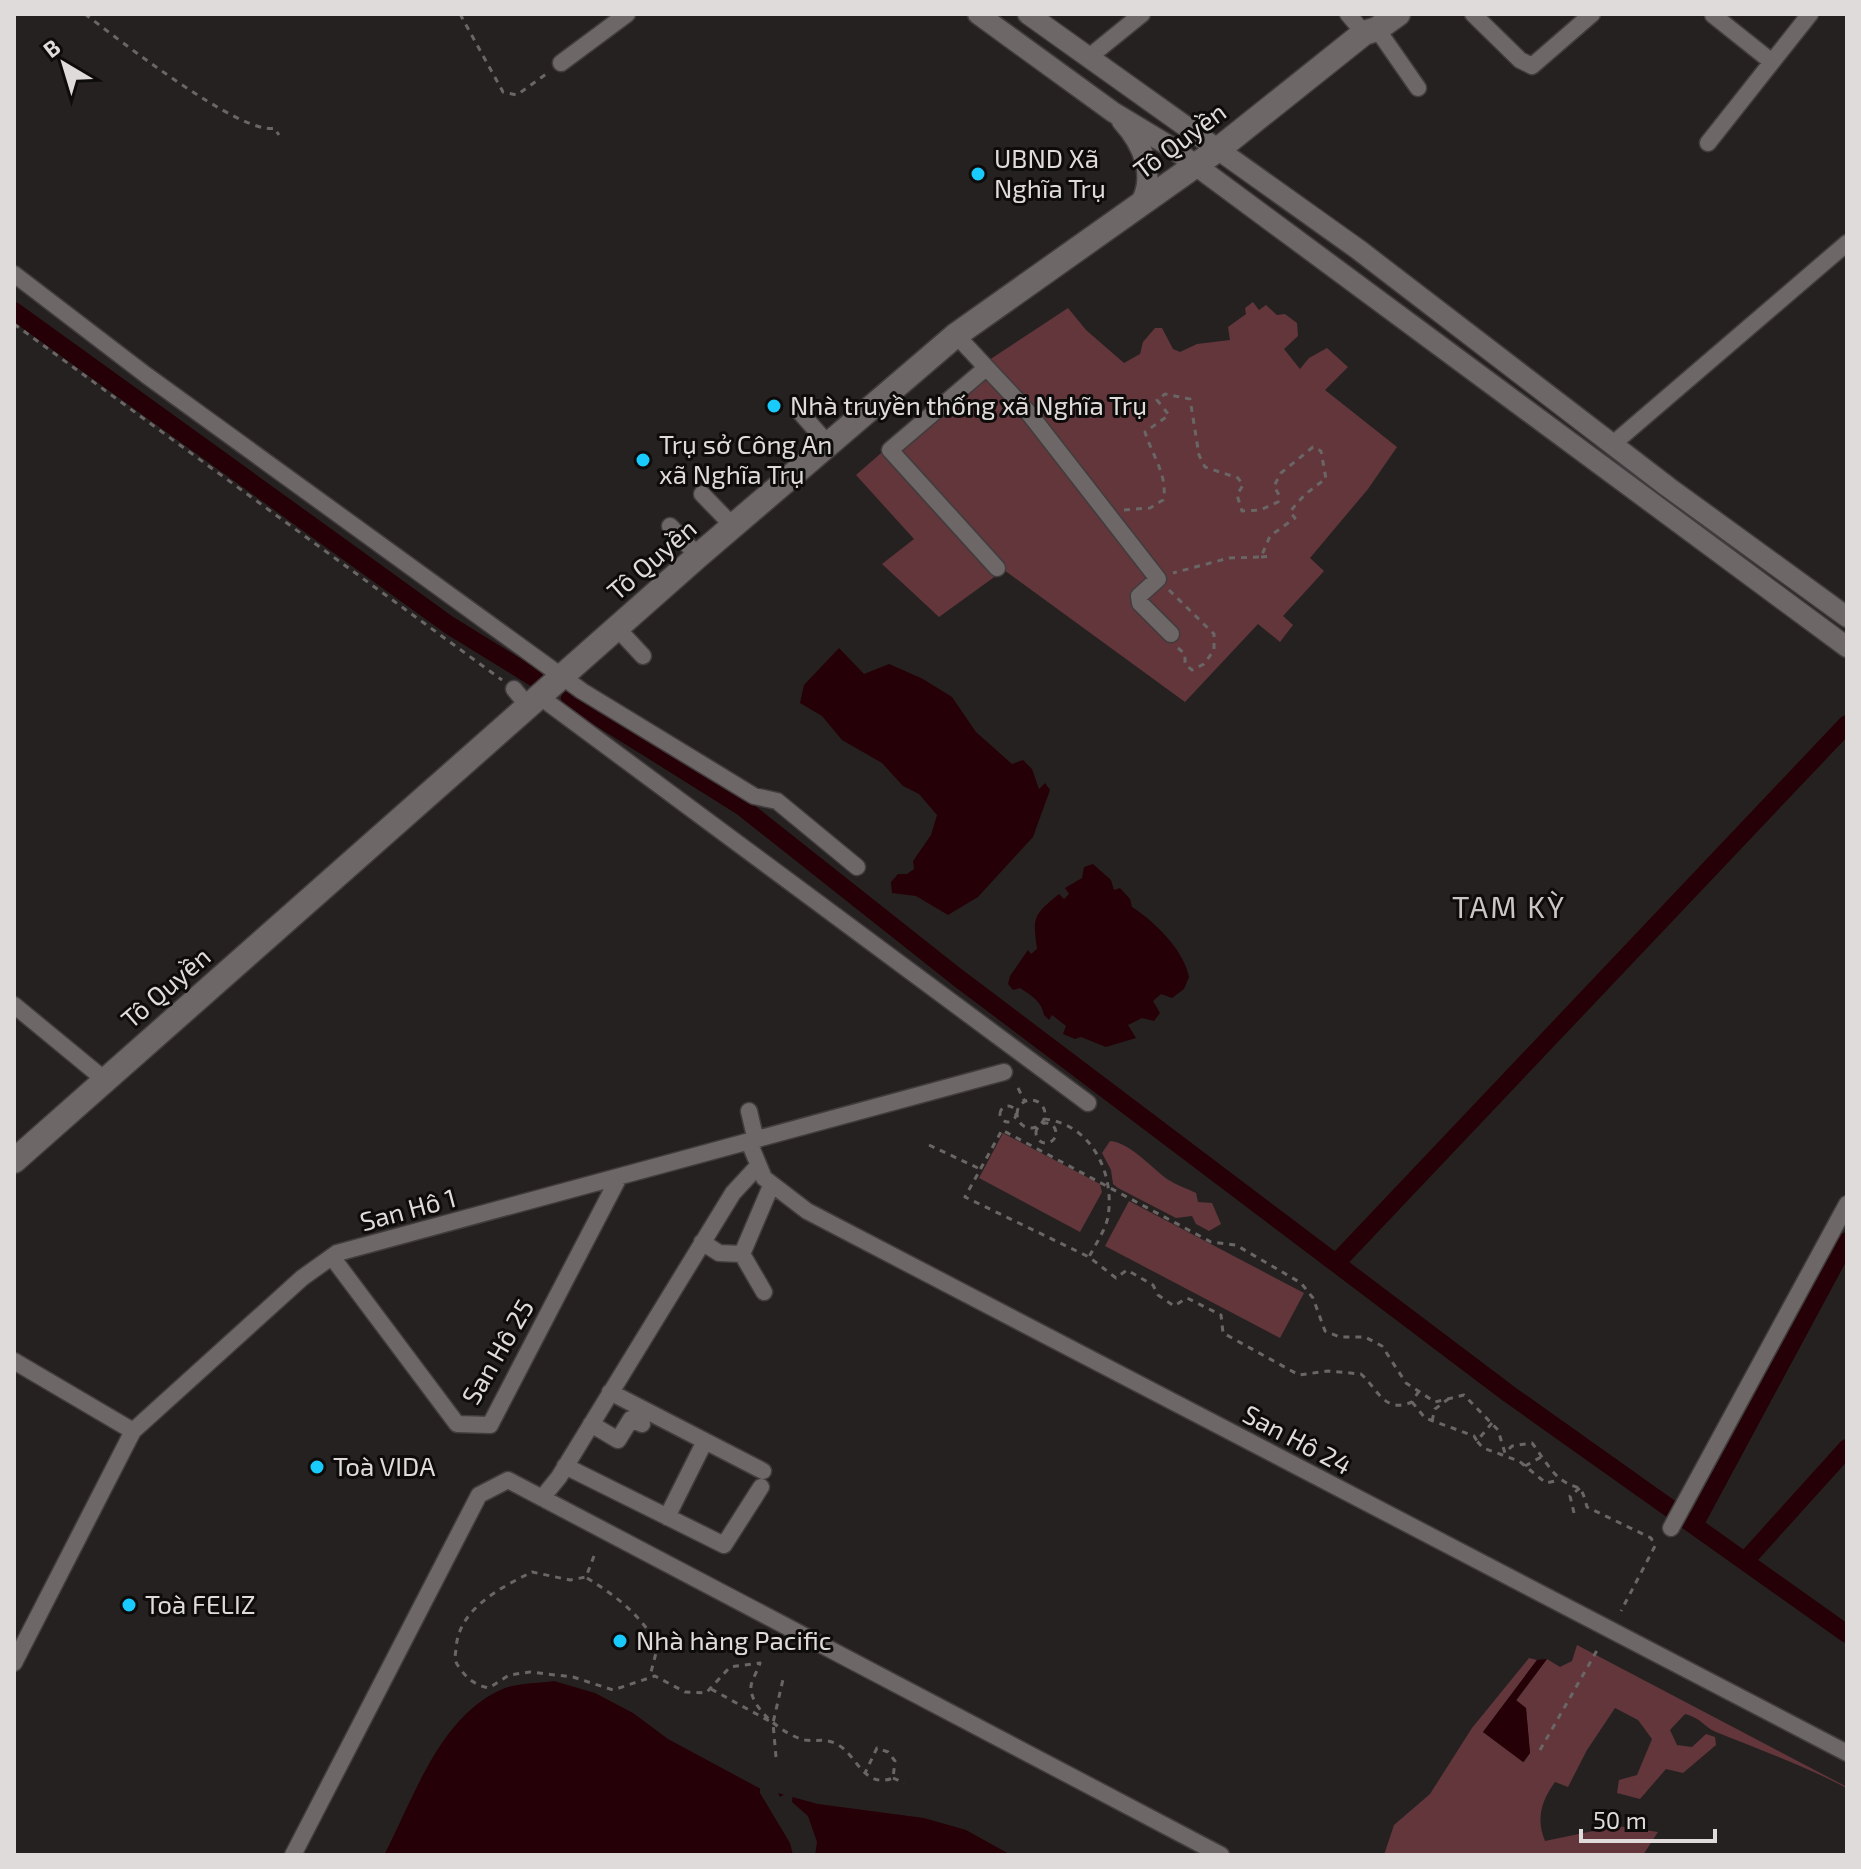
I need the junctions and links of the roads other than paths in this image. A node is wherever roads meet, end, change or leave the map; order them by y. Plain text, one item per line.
1 (627, 14) edge
2 (978, 14) edge
3 (1028, 14) edge
4 (1142, 14) edge
5 (1398, 14) edge
6 (1473, 14) edge
7 (1592, 14) edge
8 (1810, 14) edge
9 (1713, 15) edge
10 (1363, 25) edge
11 (1089, 57) junction
12 (1772, 62) junction
13 (561, 63) road end
14 (1072, 82) junction
15 (1418, 88) dead end
16 (1113, 112) junction
17 (1708, 143) dead end
18 (1220, 148) junction
19 (1192, 165) junction
20 (1136, 210) junction
21 (1847, 243) edge
22 (14, 274) edge
23 (956, 335) junction
24 (986, 368) junction
25 (799, 411) dead end
26 (1614, 443) junction
27 (828, 444) junction
28 (1594, 462) junction
29 (702, 494) dead end
30 (670, 526) dead end
31 (733, 526) junction
32 (698, 556) junction
33 (997, 568) dead end
34 (1847, 617) edge
35 (617, 628) junction
36 (1171, 634) road end
37 (1847, 647) edge
38 (643, 656) dead end
39 (562, 676) junction
40 (527, 697) junction
41 (857, 867) dead end
42 (14, 1005) edge
43 (1004, 1072) dead end
44 (105, 1080) junction
45 (1088, 1103) dead end
46 (749, 1111) dead end
47 (753, 1142) junction
48 (14, 1161) edge
49 (757, 1167) junction
50 (618, 1179) junction
51 (771, 1186) junction
52 (1847, 1204) edge
53 (702, 1242) junction
54 (742, 1254) junction
55 (332, 1257) junction
56 (764, 1292) dead end
57 (14, 1361) edge
58 (610, 1392) junction
59 (591, 1424) junction
60 (642, 1424) dead end
61 (133, 1431) junction
62 (705, 1441) junction
63 (565, 1466) junction
64 (542, 1498) junction
65 (667, 1517) junction
66 (1677, 1518) dead end
67 (14, 1663) edge
68 (1847, 1753) edge
69 (293, 1855) edge
70 (1221, 1855) edge

1 - 13 street
2 - 14 street
3 - 11 street
4 - 11 street
5 - 10 main road, Tô Quyền
6 - 7 street
8 - 12 street
9 - 12 street
10 - 15 street
10 - 18 main road, Tô Quyền
11 - 14 street
11 - 18 street
12 - 17 street
14 - 16 street
16 - 19 street
16 - 20 street
18 - 19 main road, Tô Quyền
18 - 26 street
19 - 20 main road, Tô Quyền
19 - 28 street
20 - 23 main road, Tô Quyền
21 - 26 street
22 - 39 street
23 - 24 street
23 - 27 main road, Tô Quyền
24 - 33 street
24 - 36 street
25 - 27 street
26 - 28 street
26 - 34 street
27 - 31 main road, Tô Quyền
28 - 37 street
29 - 31 street
30 - 32 street
31 - 32 main road, Tô Quyền
32 - 35 main road, Tô Quyền
35 - 38 street
35 - 39 main road, Tô Quyền
39 - 40 main road, Tô Quyền
39 - 41 street
40 - 44 main road, Tô Quyền
40 - 45 street
42 - 44 street
43 - 47 street, San Hô 1
44 - 48 main road, Tô Quyền
46 - 47 street, San Hô 24
47 - 49 street, San Hô 24
47 - 50 street, San Hô 1
49 - 51 street, San Hô 24
49 - 53 street
50 - 55 street, San Hô 1
50 - 55 street, San Hô 25
51 - 54 street
51 - 68 street, San Hô 24
52 - 66 street
53 - 54 street
53 - 58 street
54 - 56 street
55 - 61 street, San Hô 1
57 - 61 street
58 - 59 street
58 - 62 street
59 - 60 street
59 - 63 street
61 - 67 street, San Hô 1
62 - 65 street
62 - 65 street
63 - 64 street
63 - 65 street
64 - 69 street
64 - 70 street

